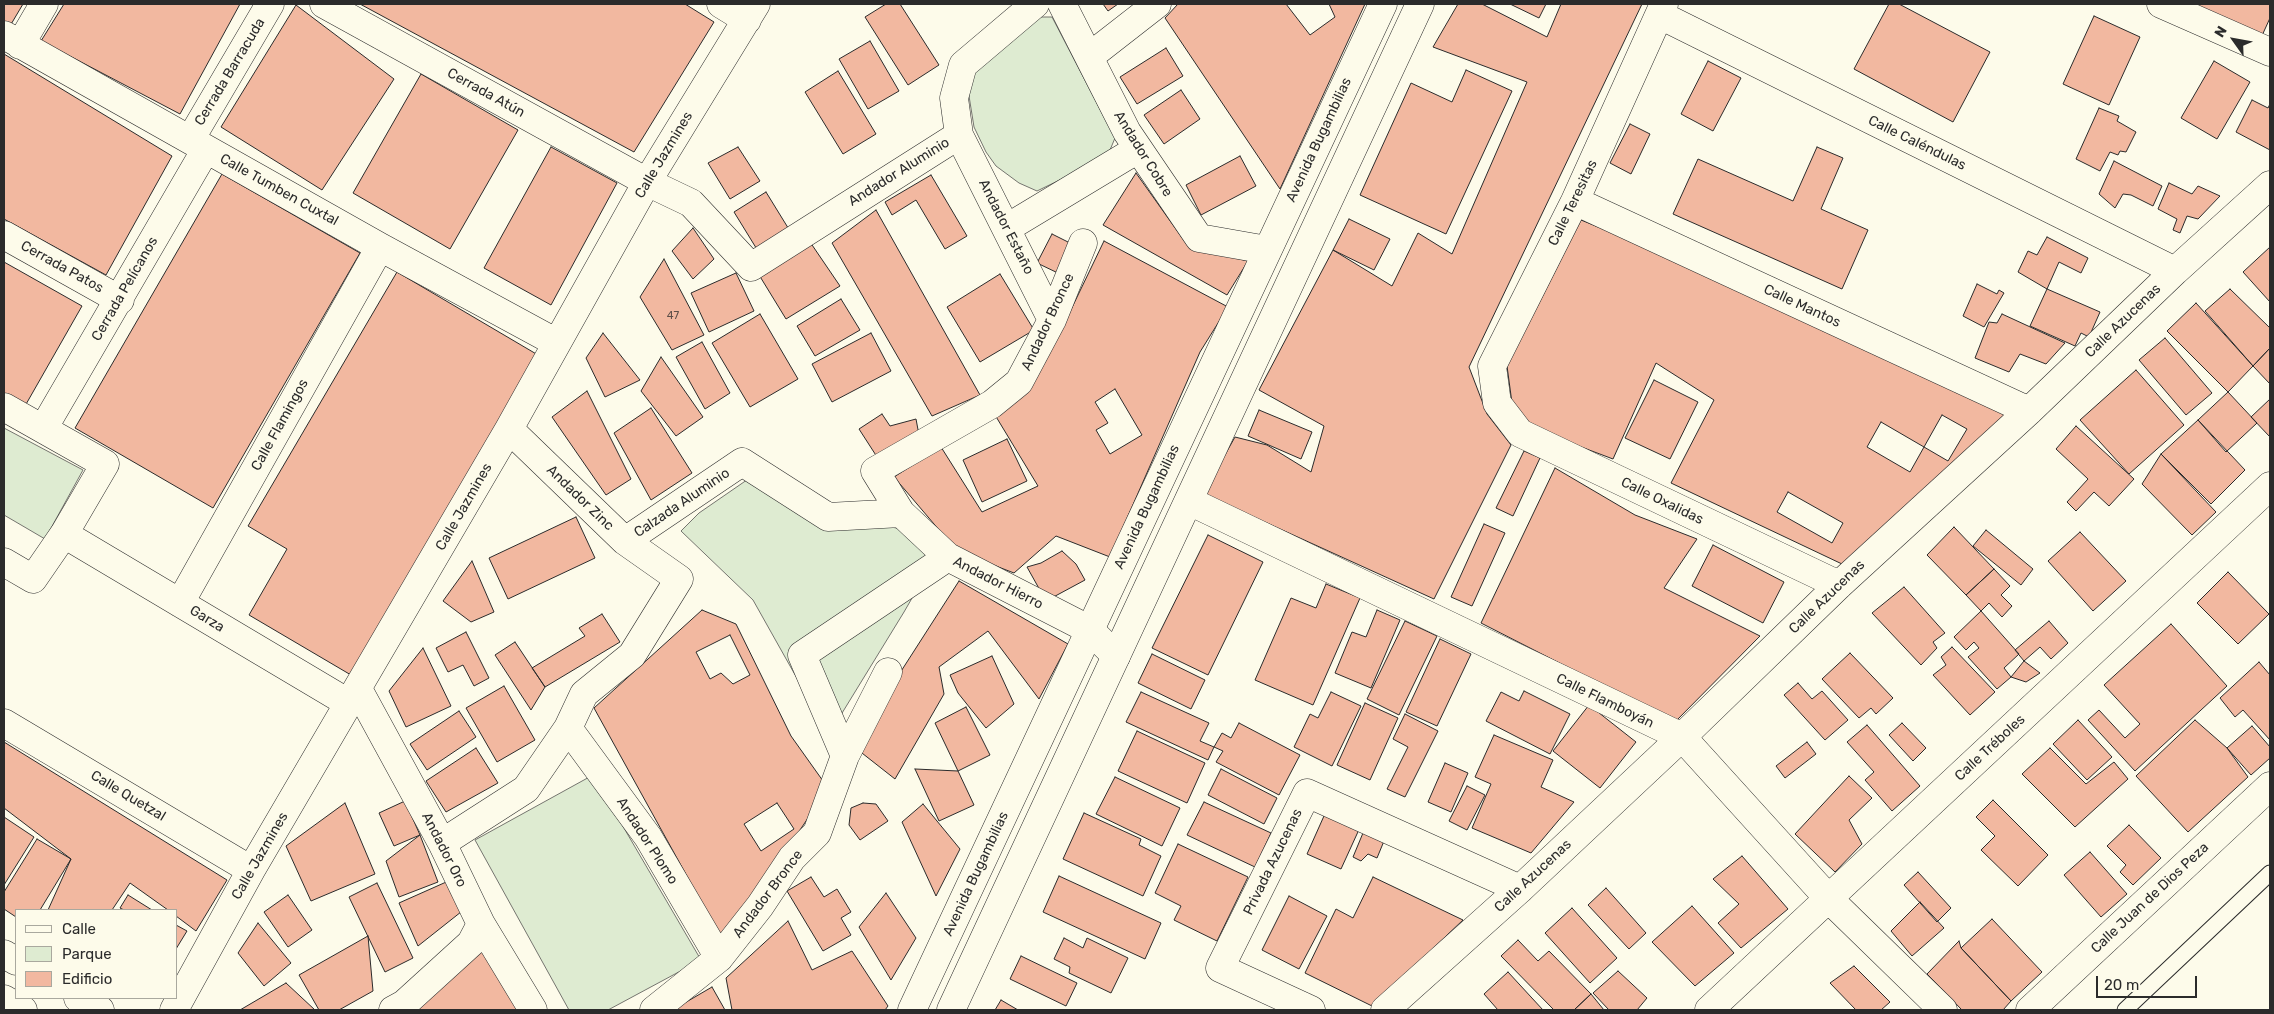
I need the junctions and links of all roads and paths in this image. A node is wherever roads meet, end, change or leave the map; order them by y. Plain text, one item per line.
1 (44, 4) edge
2 (270, 4) edge
3 (324, 4) edge
4 (721, 4) edge
5 (1035, 4) edge
6 (1062, 4) edge
7 (1157, 4) edge
8 (1383, 4) edge
9 (1420, 4) edge
10 (2161, 4) edge
11 (1662, 9) edge
12 (751, 12) edge
13 (12, 40) edge
14 (2270, 52) edge
15 (1089, 57) junction
16 (1331, 114) junction
17 (1362, 129) junction
18 (959, 135) junction
19 (198, 144) junction
20 (1138, 149) junction
21 (647, 182) junction
22 (2270, 185) edge
23 (1575, 200) junction
24 (1007, 228) junction
25 (4, 235) edge
26 (1083, 244) dead end
27 (380, 247) junction
28 (1267, 250) junction
29 (2175, 271) junction
30 (120, 300) junction
31 (1052, 320) junction
32 (556, 343) junction
33 (1497, 403) joint
34 (4, 407) edge
35 (2029, 411) junction
36 (43, 429) junction
37 (510, 429) junction
38 (875, 471) joint
39 (2270, 486) edge
40 (1188, 501) junction
41 (901, 513) junction
42 (64, 534) junction
43 (625, 541) junction
44 (948, 558) junction
45 (4, 562) edge
46 (1839, 586) junction
47 (180, 603) junction
48 (1090, 630) junction
49 (1116, 656) junction
50 (888, 672) dead end
51 (354, 696) junction
52 (4, 723) edge
53 (568, 728) junction
54 (1682, 737) junction
55 (845, 756) junction
56 (2270, 786) edge
57 (442, 843) junction
58 (252, 870) junction
59 (2270, 873) edge
60 (1520, 889) junction
61 (1828, 899) junction
62 (481, 924) junction
63 (4, 954) edge
64 (719, 958) junction
65 (15, 961) edge
66 (4, 999) edge
67 (80, 999) edge
68 (23, 1010) edge
69 (100, 1010) edge
70 (174, 1010) edge
71 (393, 1010) edge
72 (533, 1010) edge
73 (654, 1010) edge
74 (912, 1010) edge
75 (951, 1010) edge
76 (1311, 1010) edge
77 (1385, 1010) edge
78 (1708, 1010) edge
79 (1943, 1010) edge
80 (2030, 1010) edge
81 (2125, 1010) edge

1 - 13 street
2 - 19 street, Cerrada Barracuda
3 - 21 street, Cerrada Atún
4 - 12 street
5 - 18 street, Andador Aluminio
6 - 15 street, Andador Cobre
7 - 15 street
8 - 16 street, Avenida Bugambilias
9 - 17 street
10 - 14 street
11 - 23 street, Calle Teresitas
11 - 29 street, Calle Caléndulas
12 - 21 street, Calle Jazmines
13 - 19 street, Calle Tumben Cuxtal
15 - 20 street, Andador Cobre
16 - 17 street
16 - 28 street, Avenida Bugambilias
17 - 40 street
18 - 21 street, Andador Aluminio
18 - 24 street, Andador Estaño
19 - 27 street, Calle Tumben Cuxtal
19 - 30 street, Cerrada Pelícanos
20 - 24 street
20 - 28 street, Andador Cobre
21 - 32 street, Calle Jazmines
22 - 29 street, Calle Azucenas
23 - 33 street, Calle Teresitas
23 - 35 street, Calle Mantos
24 - 31 street, Andador Estaño
25 - 30 street, Cerrada Patos
26 - 31 street, Andador Bronce
27 - 32 street, Calle Tumben Cuxtal
27 - 47 street, Calle Flamingos
28 - 48 street, Avenida Bugambilias
29 - 35 street, Calle Azucenas
30 - 36 street, Cerrada Pelícanos
31 - 38 street, Andador Bronce
32 - 37 street, Calle Jazmines
33 - 46 street, Calle Oxalidas
34 - 36 street
35 - 46 street, Calle Azucenas
36 - 42 street
37 - 43 street, Andador Zinc
37 - 51 street, Calle Jazmines
38 - 41 street, Andador Hierro
39 - 61 street, Calle Tréboles
40 - 49 street
40 - 54 street, Calle Flamboyán
41 - 43 street, Calzada Aluminio
41 - 44 street, Andador Hierro
42 - 45 street
42 - 47 street, Garza
43 - 53 street, Andador Zinc
44 - 48 street, Andador Hierro
44 - 55 street
46 - 54 street, Calle Azucenas
47 - 51 street, Garza
48 - 49 street, Andador Hierro
48 - 74 street, Avenida Bugambilias
49 - 75 street
50 - 55 street, Andador Bronce
51 - 57 street, Andador Oro
51 - 58 street, Calle Jazmines
52 - 58 street, Calle Quetzal
53 - 57 street
53 - 64 street, Andador Plomo
54 - 60 street, Calle Azucenas
54 - 61 street, Calle Flamboyán
55 - 64 street, Andador Bronce
56 - 80 street, Calle Juan de Dios Peza
57 - 62 street, Andador Oro
58 - 70 street, Calle Jazmines
59 - 81 lane
60 - 76 street, Privada Azucenas
60 - 77 street, Calle Azucenas
61 - 78 street, Calle Tréboles
61 - 79 street, Calle Flamboyán
62 - 71 street
62 - 72 street, Andador Oro
63 - 65 street
64 - 73 street, Andador Bronce
66 - 68 street
67 - 69 street

